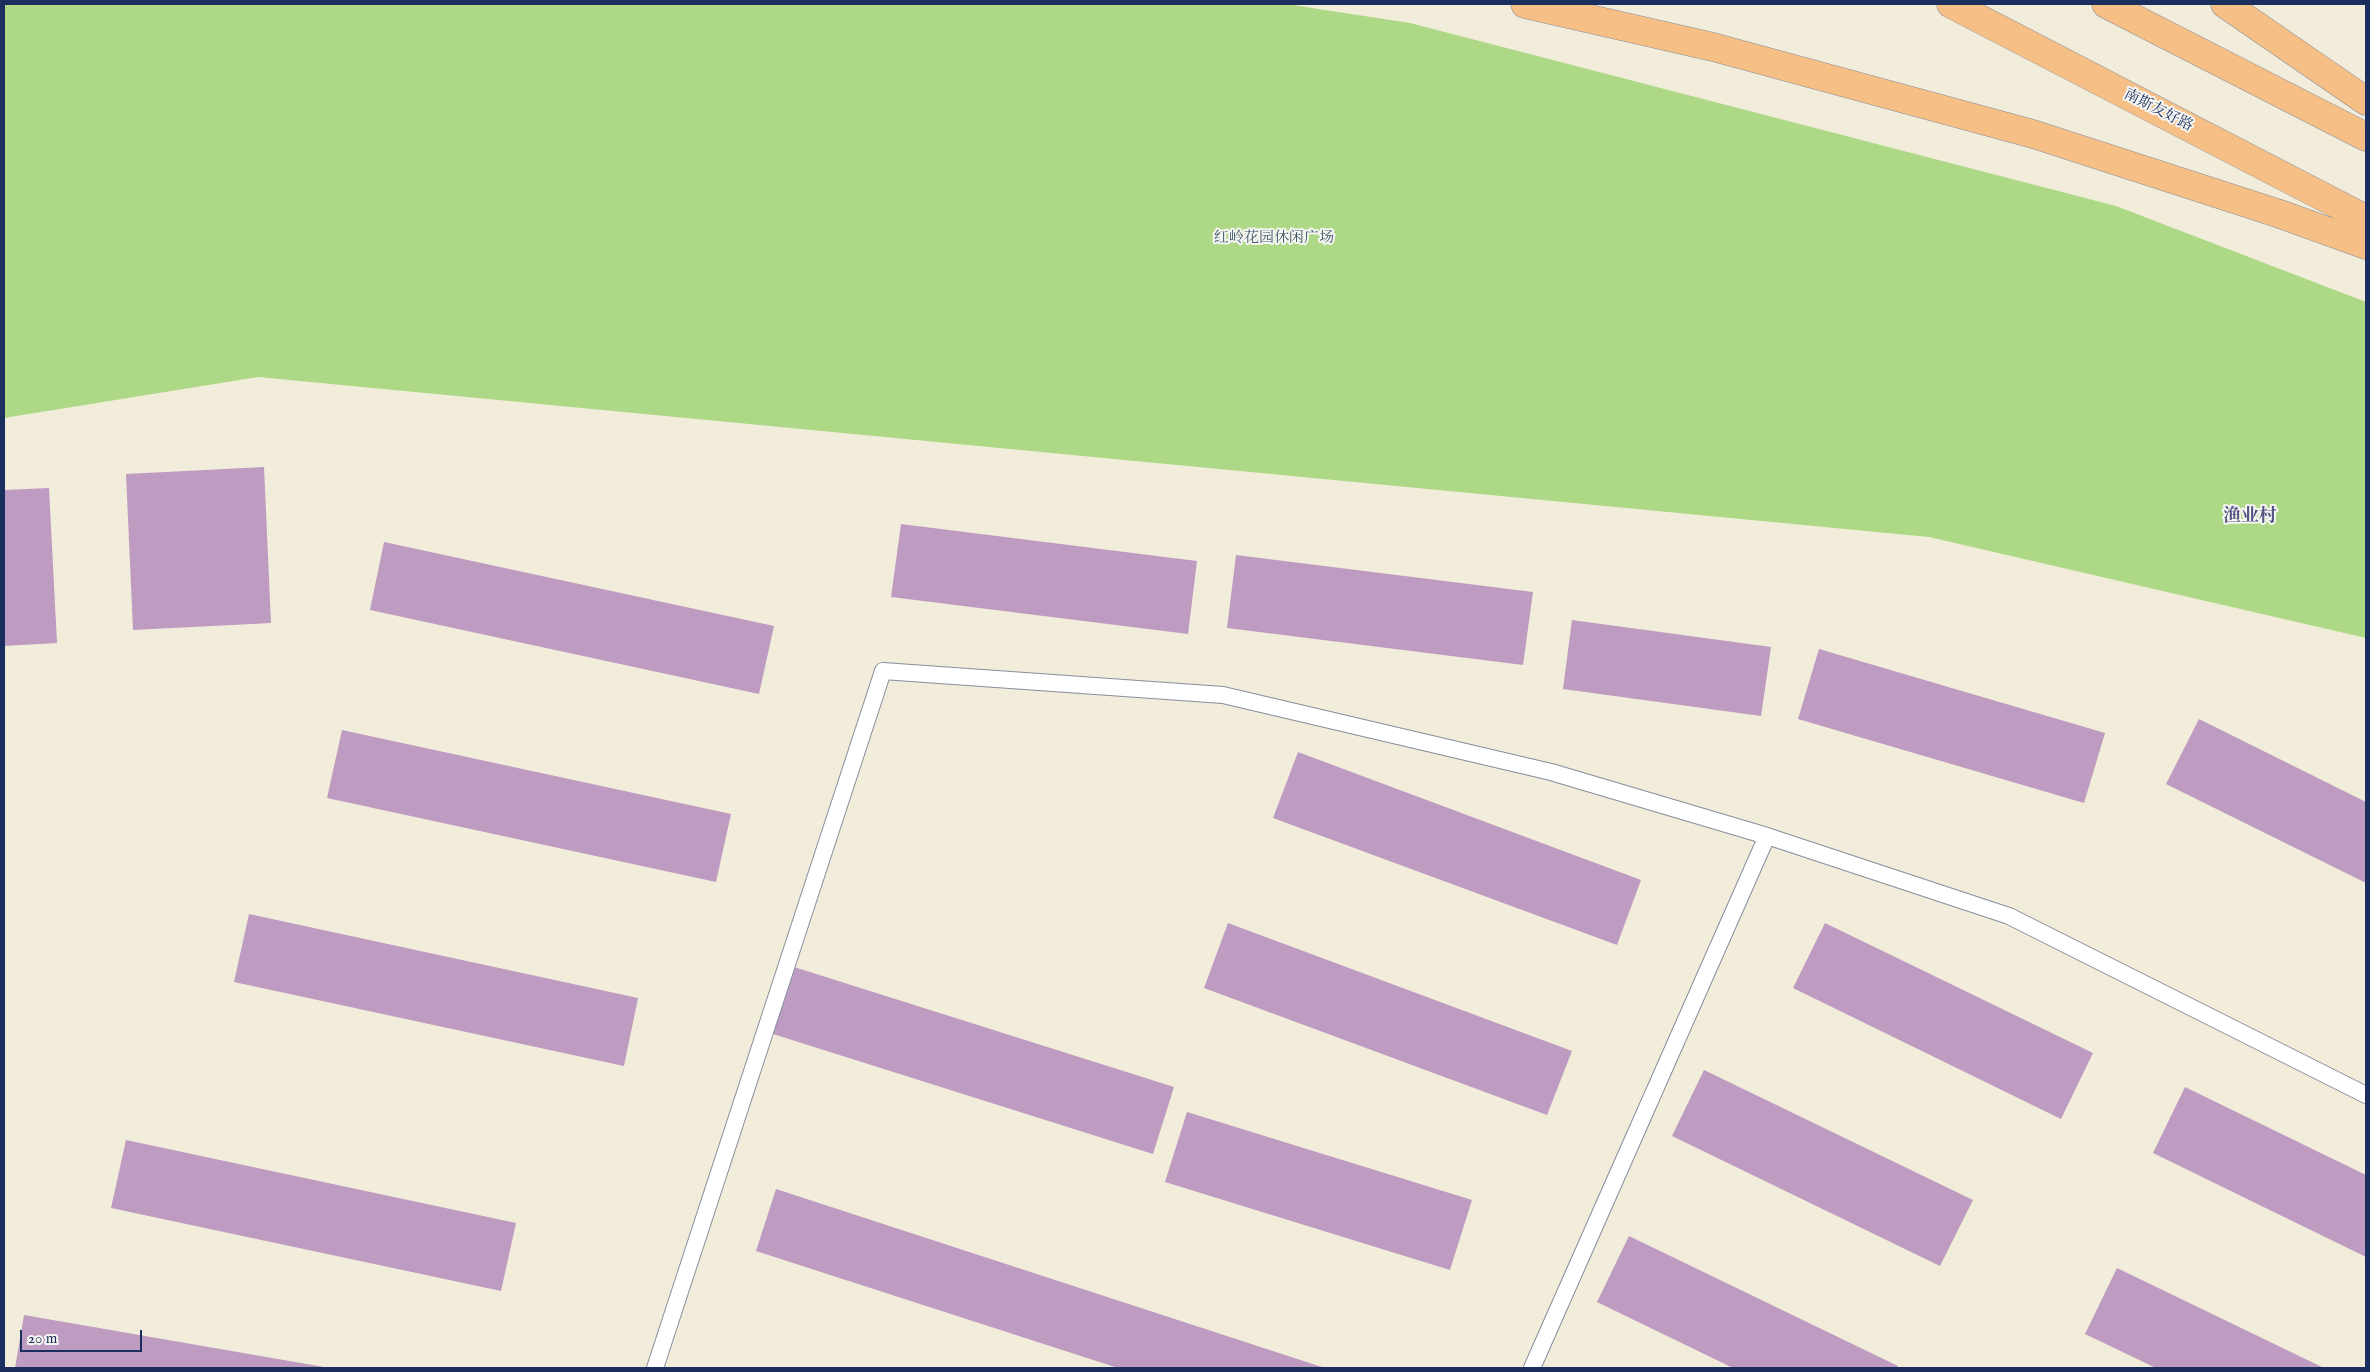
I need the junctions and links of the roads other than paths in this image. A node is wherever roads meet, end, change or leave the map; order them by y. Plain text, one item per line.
1 (1525, 4) edge
2 (1951, 4) edge
3 (2106, 4) edge
4 (2225, 4) edge
5 (2366, 102) edge
6 (2366, 137) edge
7 (2366, 219) edge
8 (2366, 245) edge
9 (1767, 836) junction
10 (2366, 1095) edge
11 (655, 1368) edge
12 (1532, 1368) edge

1 - 8 highway
2 - 7 highway, 南斯友好路
3 - 6 highway
4 - 5 highway
9 - 10 lane
9 - 11 lane
9 - 12 lane

